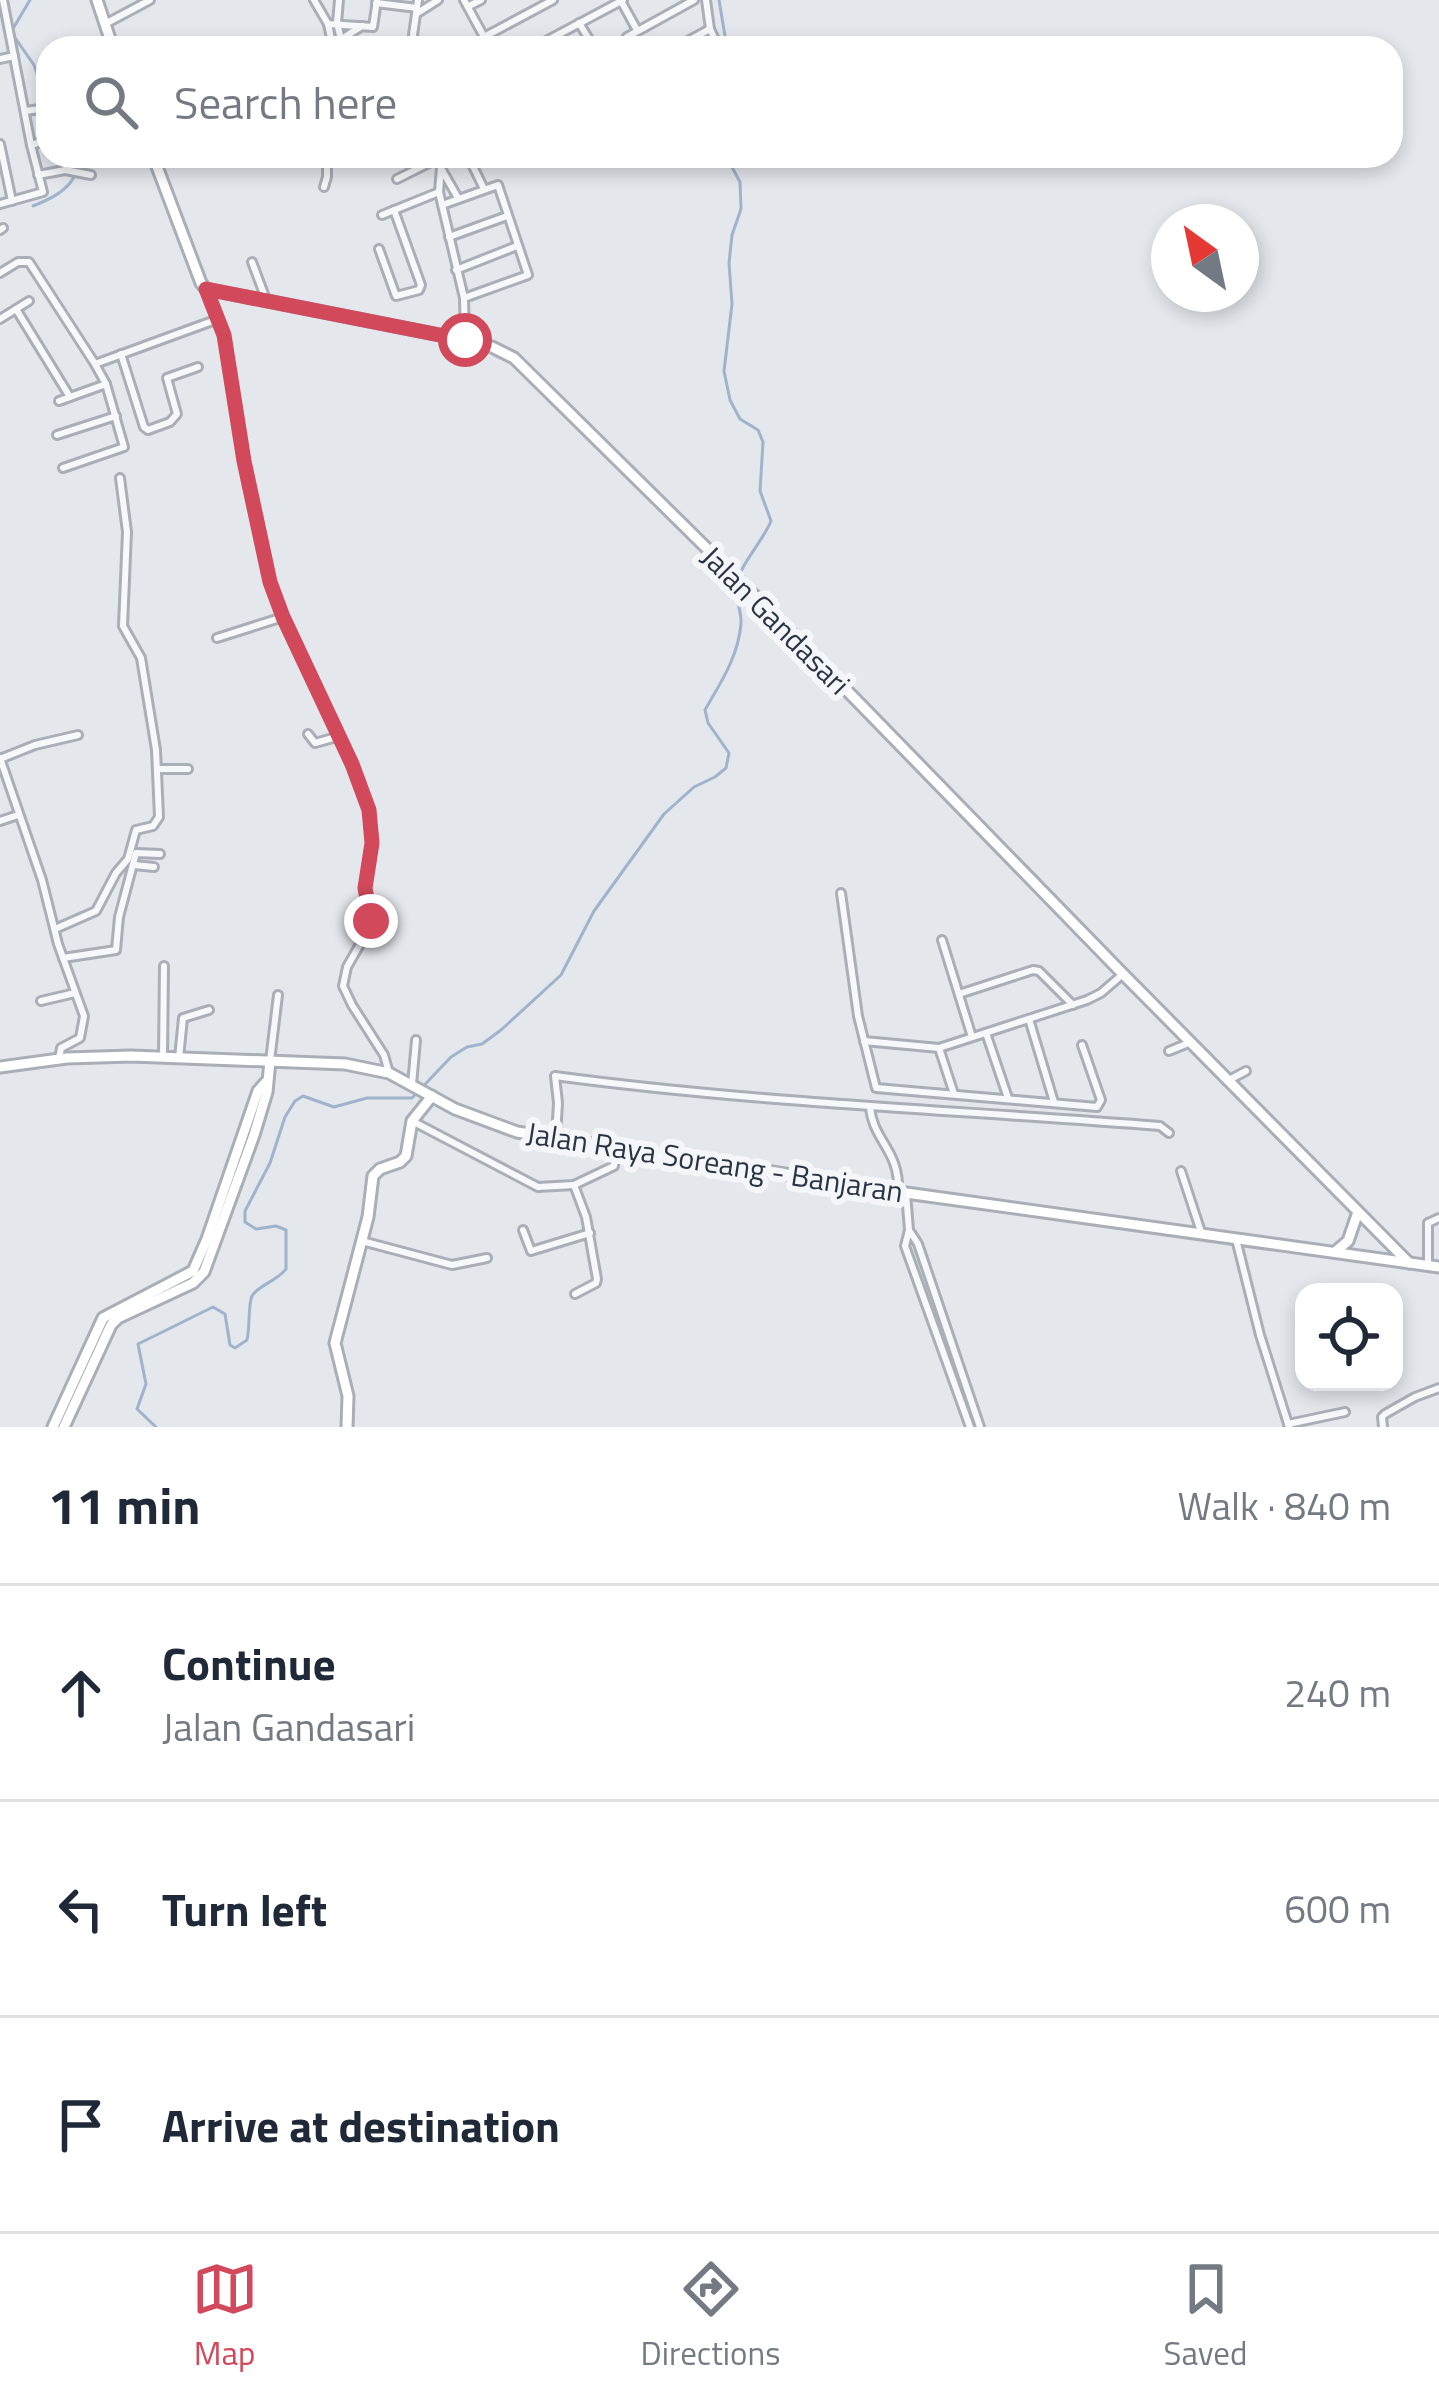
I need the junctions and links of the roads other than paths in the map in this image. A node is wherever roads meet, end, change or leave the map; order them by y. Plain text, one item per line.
1 (3, 0) edge
2 (97, 0) edge
3 (150, 0) edge
4 (314, 0) edge
5 (340, 0) edge
6 (438, 0) edge
7 (481, 0) edge
8 (553, 0) edge
9 (601, 0) edge
10 (694, 0) edge
11 (706, 0) edge
12 (622, 1) edge
13 (377, 2) edge
14 (466, 3) edge
15 (417, 8) edge
16 (606, 9) junction
17 (579, 23) junction
18 (105, 24) junction
19 (332, 24) junction
20 (362, 26) junction
21 (710, 29) junction
22 (637, 31) junction
23 (109, 36) edge
24 (332, 36) edge
25 (338, 36) edge
26 (351, 36) edge
27 (483, 36) edge
28 (486, 36) edge
29 (555, 36) edge
30 (587, 36) edge
31 (629, 36) edge
32 (697, 36) edge
33 (713, 36) edge
34 (14, 56) junction
35 (0, 59) edge
36 (36, 110) edge
37 (25, 111) junction
38 (0, 144) edge
39 (36, 144) edge
40 (31, 145) junction
41 (36, 166) edge
42 (36, 168) edge
43 (158, 168) edge
44 (327, 168) edge
45 (422, 168) edge
46 (438, 168) edge
47 (442, 168) edge
48 (474, 168) edge
49 (38, 175) junction
50 (91, 175) dead end
51 (397, 179) dead end
52 (323, 188) dead end
53 (484, 189) junction
54 (439, 192) junction
55 (458, 199) junction
56 (12, 201) junction
57 (0, 204) edge
58 (442, 205) junction
59 (394, 210) junction
60 (382, 215) dead end
61 (507, 216) junction
62 (448, 237) junction
63 (517, 246) junction
64 (379, 249) dead end
65 (252, 262) dead end
66 (456, 270) junction
67 (0, 273) edge
68 (206, 289) junction
69 (464, 298) junction
70 (29, 302) dead end
71 (267, 302) junction
72 (16, 309) junction
73 (0, 319) edge
74 (219, 319) junction
75 (465, 340) junction
76 (121, 354) junction
77 (95, 364) junction
78 (198, 367) dead end
79 (106, 384) junction
80 (70, 397) junction
81 (59, 401) dead end
82 (116, 416) junction
83 (57, 435) dead end
84 (63, 468) dead end
85 (120, 478) dead end
86 (283, 617) junction
87 (217, 638) dead end
88 (308, 734) dead end
89 (78, 735) dead end
90 (340, 736) junction
91 (0, 759) edge
92 (158, 769) junction
93 (188, 769) dead end
94 (18, 815) junction
95 (0, 821) edge
96 (160, 854) dead end
97 (133, 865) junction
98 (154, 867) dead end
99 (841, 893) dead end
100 (55, 929) junction
101 (942, 940) dead end
102 (63, 958) junction
103 (164, 966) dead end
104 (1123, 974) junction
105 (75, 993) junction
106 (959, 994) junction
107 (278, 995) dead end
108 (41, 1001) dead end
109 (1073, 1005) junction
110 (209, 1010) dead end
111 (1029, 1019) junction
112 (986, 1033) junction
113 (972, 1037) junction
114 (416, 1040) dead end
115 (864, 1041) junction
116 (1191, 1042) junction
117 (1082, 1045) dead end
118 (939, 1048) junction
119 (1169, 1051) dead end
120 (163, 1057) junction
121 (179, 1058) junction
122 (59, 1059) junction
123 (270, 1061) junction
124 (0, 1067) edge
125 (1246, 1071) dead end
126 (388, 1073) junction
127 (1228, 1080) junction
128 (413, 1085) junction
129 (429, 1094) junction
130 (954, 1094) junction
131 (1008, 1099) junction
132 (1054, 1102) junction
133 (870, 1106) junction
134 (412, 1121) junction
135 (1169, 1133) dead end
136 (556, 1139) junction
137 (615, 1149) junction
138 (1181, 1171) dead end
139 (574, 1185) junction
140 (902, 1192) junction
141 (1358, 1212) junction
142 (1439, 1218) edge
143 (523, 1230) dead end
144 (590, 1233) junction
145 (1202, 1235) junction
146 (1236, 1239) junction
147 (212, 1241) junction
148 (362, 1241) junction
149 (1335, 1252) junction
150 (487, 1258) dead end
151 (1409, 1262) junction
152 (1434, 1266) edge
153 (575, 1294) dead end
154 (1439, 1388) edge
155 (969, 1409) junction
156 (1345, 1412) dead end
157 (1288, 1426) edge
158 (53, 1427) edge
159 (64, 1427) edge
160 (347, 1427) edge
161 (970, 1427) edge
162 (980, 1427) edge
163 (1383, 1427) edge

1 - 34 street
2 - 18 street
3 - 18 street
4 - 19 street
5 - 19 street
6 - 15 street
7 - 14 street
8 - 28 street
9 - 16 street
10 - 22 street
11 - 21 street
12 - 16 street
12 - 22 street
13 - 15 street
13 - 20 street
14 - 27 street
16 - 17 street
17 - 29 street
17 - 30 street
18 - 23 street
19 - 20 street
19 - 24 street
19 - 25 street
20 - 26 street
21 - 32 street
21 - 33 street
22 - 31 street
34 - 35 street
34 - 37 street
36 - 37 street
37 - 40 street
38 - 56 street
39 - 40 street
40 - 41 street
42 - 49 street
43 - 68 street
44 - 52 street
45 - 51 street
46 - 54 street
47 - 55 street
48 - 53 street
49 - 50 street
49 - 56 street
53 - 55 street
53 - 61 street
54 - 58 street
54 - 59 street
55 - 58 street
56 - 57 street
58 - 62 street
59 - 60 street
59 - 64 street
61 - 62 street
61 - 63 street
62 - 66 street
63 - 66 street
63 - 69 street
65 - 71 street
66 - 69 street
67 - 77 street
68 - 71 street, Jalan Gandasari
68 - 74 street
69 - 75 street
70 - 72 street
71 - 75 street, Jalan Gandasari
72 - 73 street
72 - 80 street
74 - 76 street
74 - 86 street
75 - 104 street, Jalan Gandasari
76 - 77 street
76 - 78 street
77 - 79 street
79 - 80 street
79 - 82 street
80 - 81 street
82 - 83 street
82 - 84 street
85 - 92 street
86 - 87 street
86 - 90 street
88 - 90 street
89 - 91 street
90 - 126 street
91 - 94 street
92 - 93 street
92 - 100 street
94 - 95 street
94 - 100 street
96 - 97 street
97 - 98 street
97 - 102 street
99 - 115 street
100 - 102 street
101 - 106 street
102 - 105 street
103 - 120 street
104 - 109 street
104 - 116 street, Jalan Gandasari
105 - 108 street
105 - 122 street
106 - 109 street
106 - 113 street
107 - 123 street
109 - 111 street
110 - 121 street
111 - 112 street
111 - 132 street
112 - 113 street
112 - 131 street
113 - 118 street
114 - 128 street
115 - 118 street
115 - 130 street
116 - 119 street
116 - 127 street, Jalan Gandasari
117 - 132 street
118 - 130 street
120 - 121 street, Jalan Raya Soreang - Banjaran
120 - 122 street, Jalan Raya Soreang - Banjaran
121 - 123 street, Jalan Raya Soreang - Banjaran
122 - 124 street, Jalan Raya Soreang - Banjaran
123 - 126 street, Jalan Raya Soreang - Banjaran
123 - 147 street
125 - 127 street
126 - 128 street, Jalan Raya Soreang - Banjaran
127 - 141 street, Jalan Gandasari
128 - 129 street, Jalan Raya Soreang - Banjaran
129 - 134 street
129 - 136 street, Jalan Raya Soreang - Banjaran
130 - 131 street
131 - 132 street
133 - 135 street
133 - 136 street
133 - 140 street
134 - 139 street
134 - 148 street
136 - 137 street, Jalan Raya Soreang - Banjaran
137 - 139 street
137 - 140 street, Jalan Raya Soreang - Banjaran
138 - 145 street
139 - 144 street
140 - 145 street, Jalan Raya Soreang - Banjaran
140 - 155 street
141 - 149 street
141 - 151 street, Jalan Gandasari
142 - 152 street
143 - 144 street
144 - 153 street
145 - 146 street, Jalan Raya Soreang - Banjaran
146 - 149 street, Jalan Raya Soreang - Banjaran
146 - 157 street
147 - 158 street
147 - 159 street
148 - 150 street
148 - 160 street
149 - 151 street, Jalan Raya Soreang - Banjaran
151 - 152 street, Jalan Raya Soreang - Banjaran
154 - 163 street
155 - 161 street
155 - 162 street
156 - 157 street

